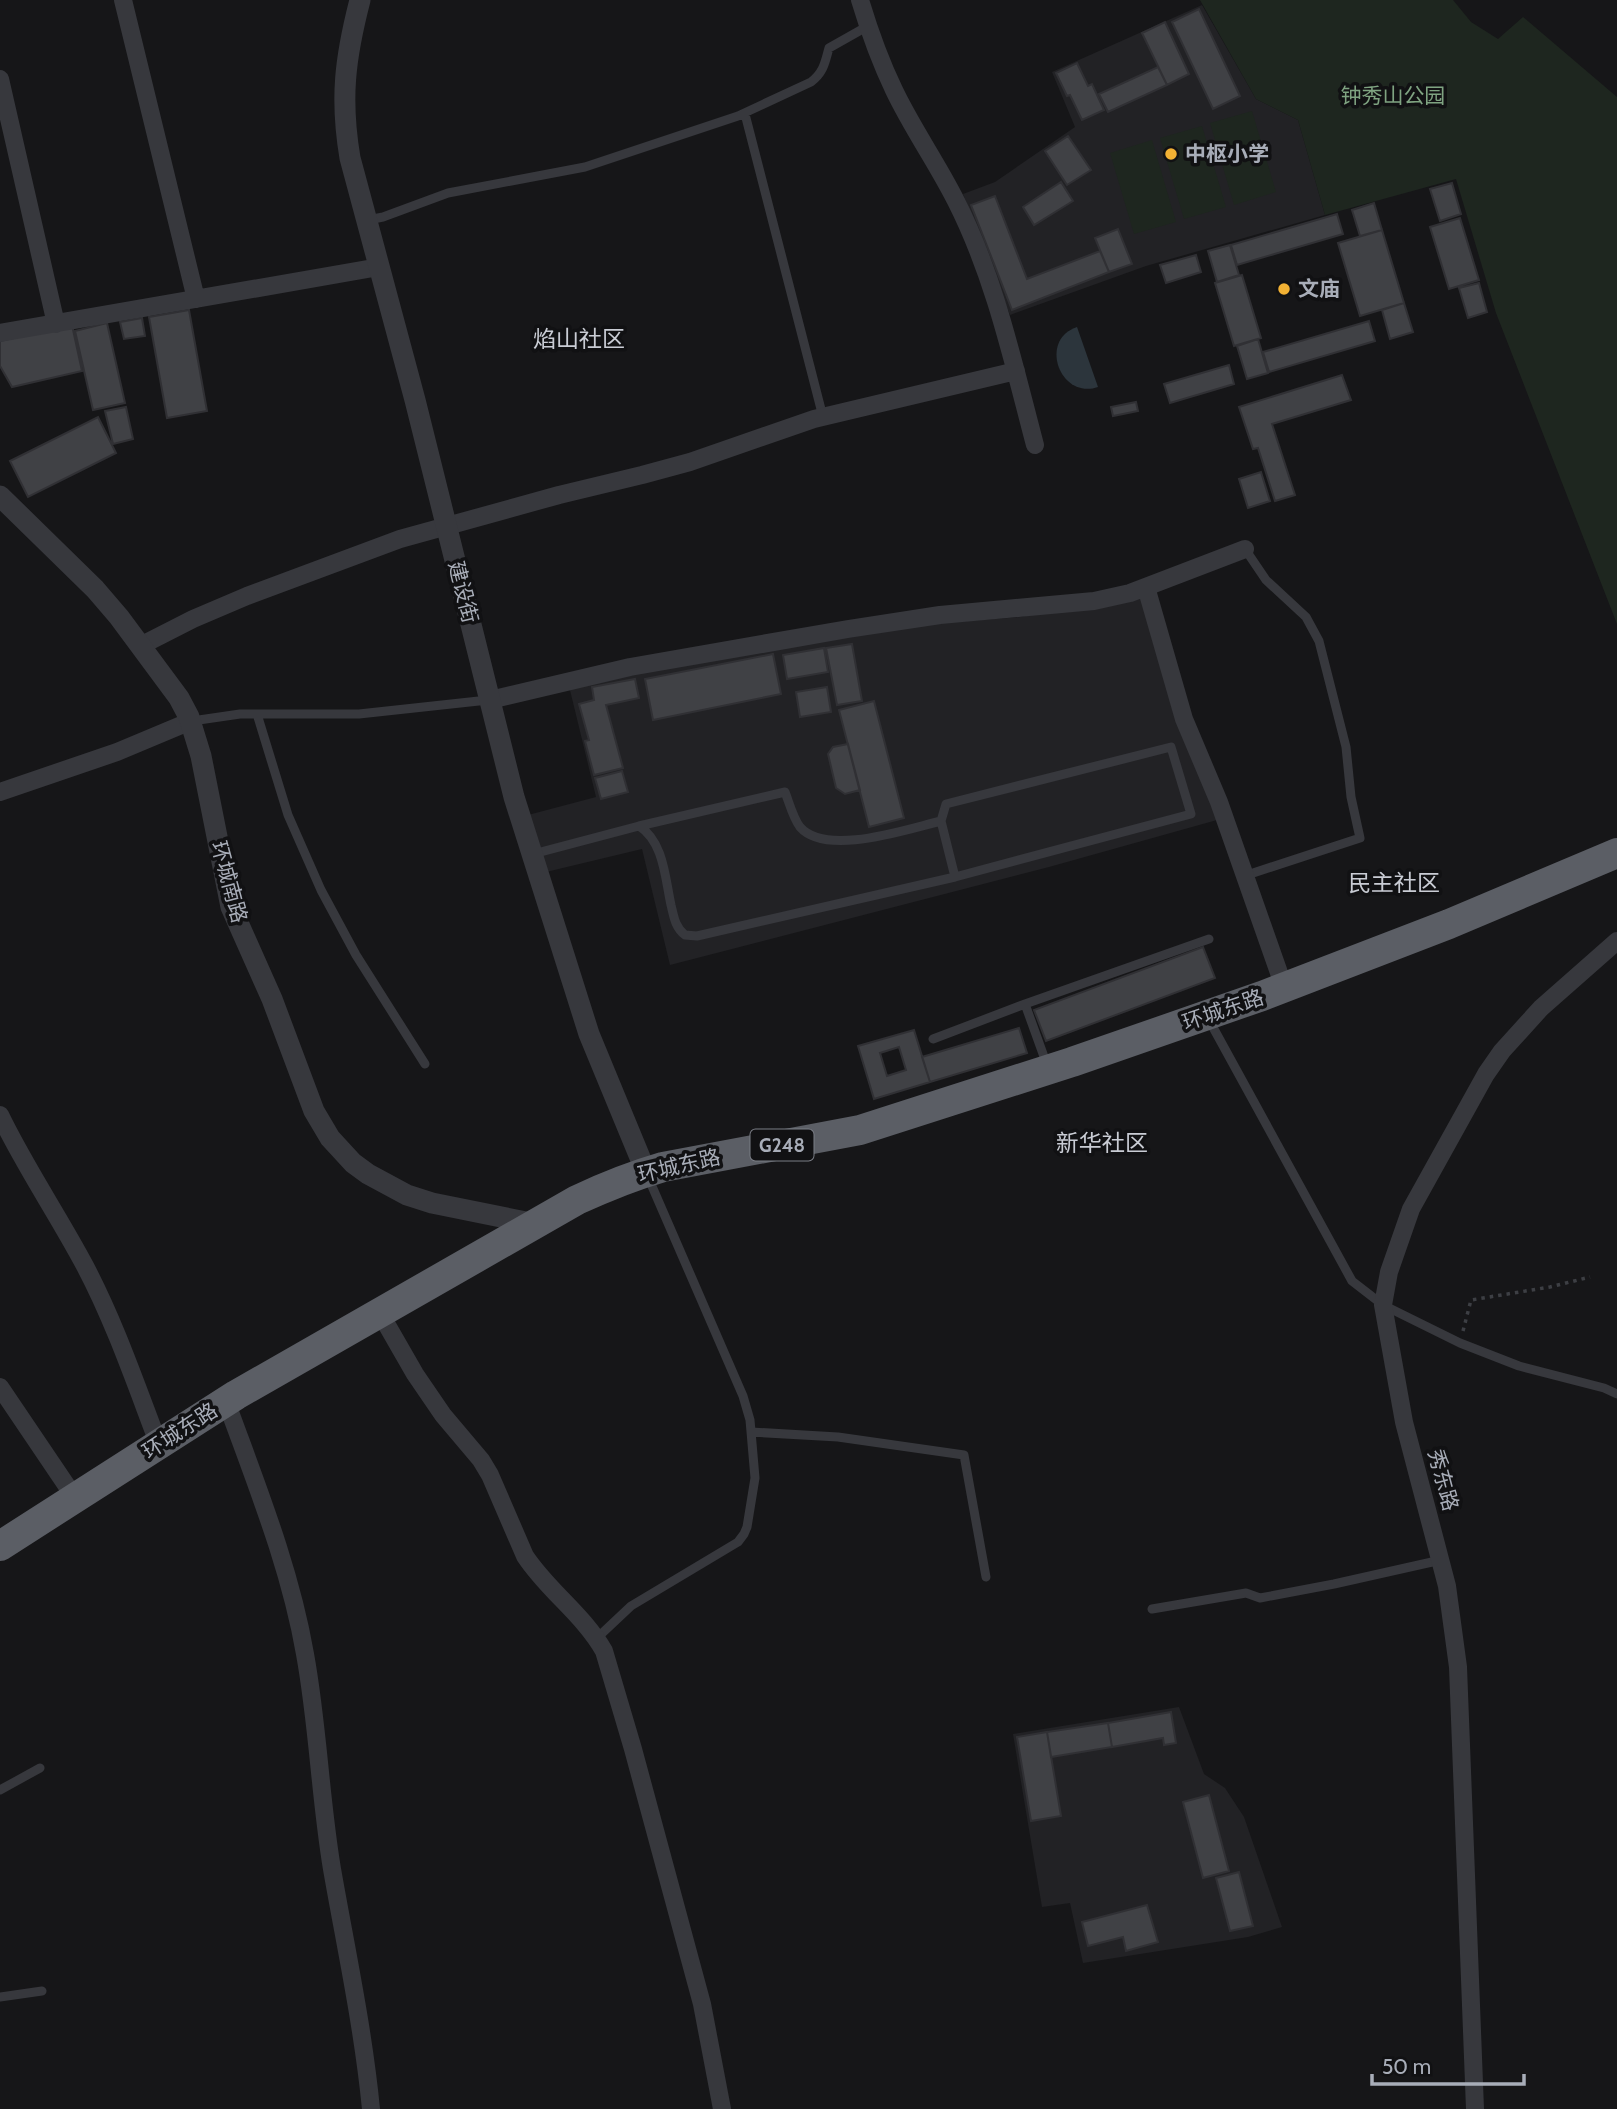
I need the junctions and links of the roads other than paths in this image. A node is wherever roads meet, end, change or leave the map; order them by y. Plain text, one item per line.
1 (123, 0) edge
2 (360, 0) edge
3 (860, 0) edge
4 (868, 26) junction
5 (0, 79) edge
6 (745, 114) junction
7 (367, 220) junction
8 (379, 267) junction
9 (196, 299) junction
10 (56, 324) junction
11 (0, 333) edge
12 (1016, 371) junction
13 (823, 417) junction
14 (1035, 445) dead end
15 (0, 496) edge
16 (446, 526) junction
17 (1245, 549) joint
18 (1146, 587) junction
19 (142, 645) junction
20 (490, 699) junction
21 (257, 714) junction
22 (191, 721) junction
23 (0, 792) edge
24 (941, 821) junction
25 (639, 826) junction
26 (1617, 853) edge
27 (532, 855) junction
28 (1244, 876) junction
29 (955, 877) junction
30 (1209, 939) dead end
31 (1617, 941) edge
32 (1284, 987) junction
33 (1025, 1004) junction
34 (1206, 1016) junction
35 (933, 1039) dead end
36 (425, 1065) dead end
37 (1049, 1070) junction
38 (0, 1115) edge
39 (646, 1172) junction
40 (536, 1224) junction
41 (1383, 1305) junction
42 (380, 1313) junction
43 (0, 1387) edge
44 (1617, 1394) edge
45 (226, 1401) junction
46 (751, 1432) junction
47 (159, 1445) junction
48 (75, 1498) junction
49 (0, 1546) edge
50 (1441, 1560) junction
51 (986, 1577) dead end
52 (1152, 1609) dead end
53 (597, 1638) junction
54 (40, 1768) dead end
55 (0, 1790) edge
56 (42, 1992) dead end
57 (0, 1997) edge
58 (371, 2109) edge
59 (722, 2109) edge
60 (1475, 2109) edge

1 - 9 street
2 - 7 street, 建设街
3 - 4 street
4 - 6 lane
4 - 12 street
5 - 10 street
6 - 7 lane
6 - 13 lane
7 - 8 street, 建设街
8 - 9 street
8 - 16 street, 建设街
9 - 10 street
10 - 11 street
12 - 13 street
12 - 14 street
13 - 16 street
15 - 19 street, 环城南路
16 - 19 street
16 - 20 street, 建设街
17 - 18 street
17 - 28 lane
18 - 20 street
18 - 28 street
19 - 22 street, 环城南路
20 - 21 lane
20 - 27 street, 建设街
21 - 22 lane
21 - 36 lane
22 - 23 street
22 - 40 street, 环城南路
24 - 25 lane
24 - 29 lane
24 - 29 lane
25 - 27 lane
25 - 29 lane
26 - 32 highway, 环城东路 / G248
27 - 39 street, 建设街
28 - 32 street
30 - 33 lane
31 - 41 street, 秀东路
32 - 34 highway, 环城东路 / G248
33 - 35 lane
33 - 37 lane
34 - 37 highway, 环城东路 / G248
34 - 41 lane
37 - 39 highway, 环城东路 / G248
38 - 47 street
39 - 40 highway, 环城东路 / G248
39 - 46 lane
40 - 42 highway, 环城东路 / G248
41 - 44 lane
41 - 50 street, 秀东路
42 - 45 highway, 环城东路 / G248
42 - 53 street
43 - 48 street
45 - 47 highway, 环城东路 / G248
45 - 58 street
46 - 51 lane
46 - 53 lane
47 - 48 highway, 环城东路 / G248
48 - 49 highway, 环城东路 / G248
50 - 52 lane
50 - 60 street, 秀东路
53 - 59 street
54 - 55 lane
56 - 57 lane

